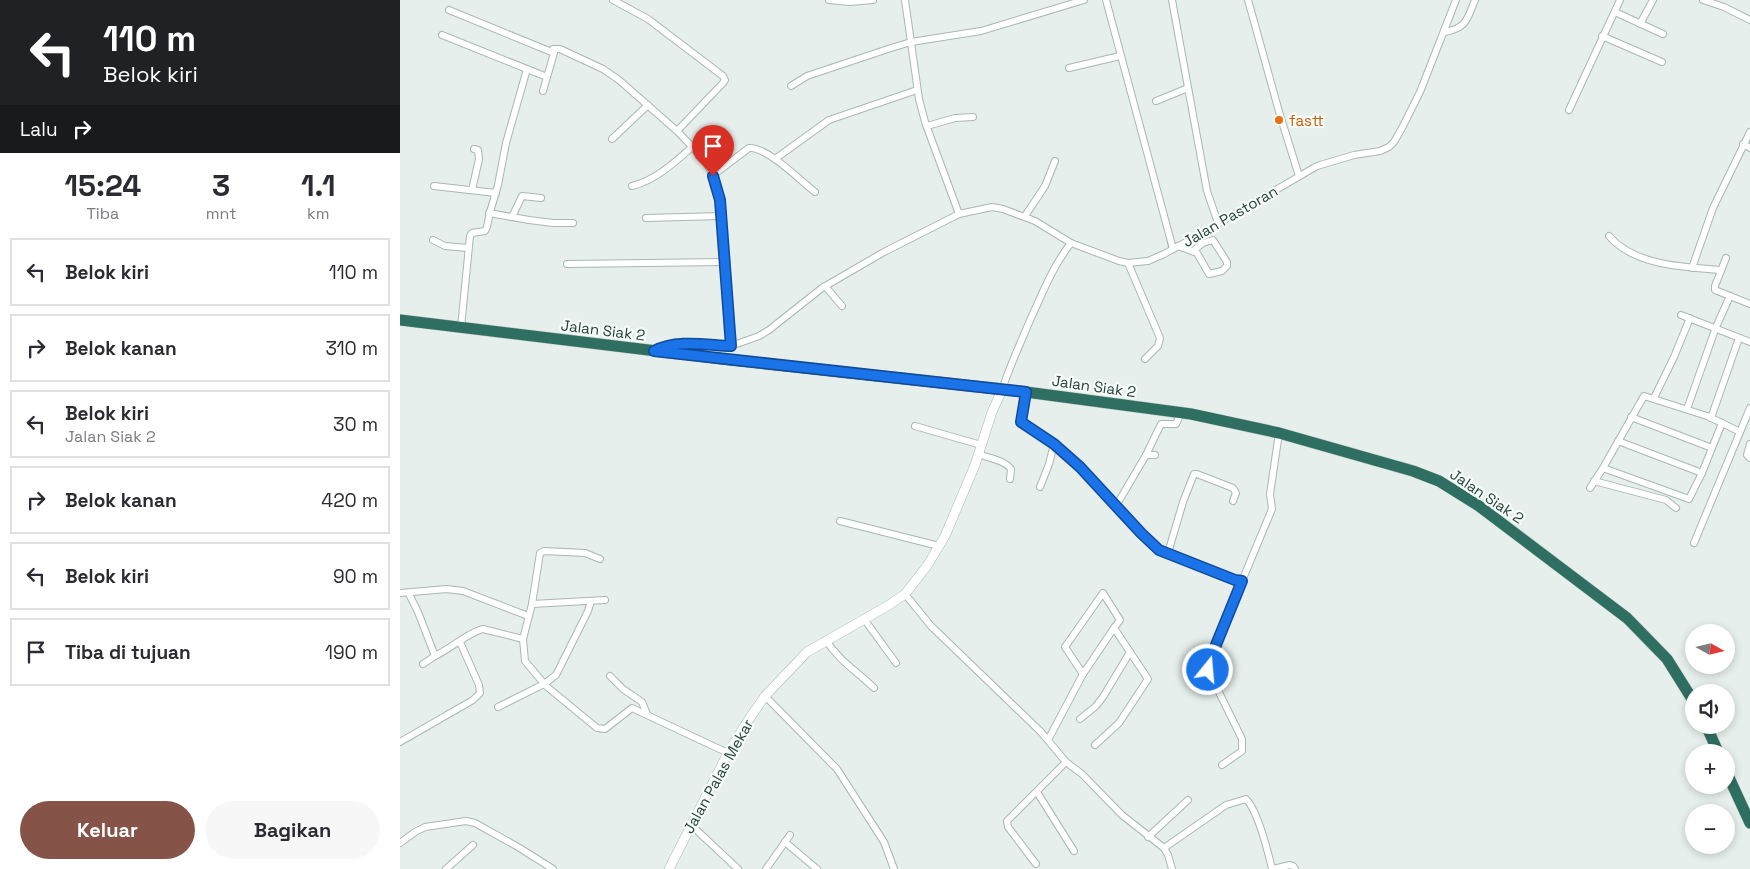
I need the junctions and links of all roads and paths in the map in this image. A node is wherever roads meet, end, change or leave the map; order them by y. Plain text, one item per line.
1 (613, 0) edge
2 (829, 0) edge
3 (873, 0) edge
4 (905, 0) edge
5 (1084, 0) edge
6 (1106, 0) edge
7 (1172, 0) edge
8 (1248, 0) edge
9 (1456, 0) edge
10 (1475, 0) edge
11 (1620, 0) edge
12 (1653, 0) edge
13 (1703, 0) edge
14 (449, 10) dead end
15 (1615, 12) junction
16 (1750, 20) edge
17 (1640, 24) junction
18 (1445, 32) junction
19 (1663, 34) dead end
20 (442, 35) dead end
21 (1602, 36) junction
22 (911, 42) junction
23 (551, 51) junction
24 (1120, 56) junction
25 (1662, 62) dead end
26 (1069, 68) dead end
27 (527, 69) junction
28 (547, 78) junction
29 (791, 86) dead end
30 (1188, 88) junction
31 (917, 90) junction
32 (543, 91) dead end
33 (1156, 101) dead end
34 (648, 105) junction
35 (1568, 110) dead end
36 (973, 117) dead end
37 (927, 126) junction
38 (678, 131) junction
39 (1750, 132) edge
40 (612, 140) dead end
41 (692, 146) junction
42 (1747, 146) edge
43 (474, 148) dead end
44 (774, 159) junction
45 (1055, 161) dead end
46 (713, 176) junction
47 (1299, 176) junction
48 (434, 186) dead end
49 (632, 186) dead end
50 (472, 190) junction
51 (816, 192) dead end
52 (496, 193) junction
53 (541, 198) dead end
54 (489, 213) junction
55 (959, 214) junction
56 (722, 216) junction
57 (1025, 216) junction
58 (512, 217) junction
59 (646, 218) dead end
60 (573, 223) dead end
61 (1218, 223) junction
62 (1609, 236) dead end
63 (433, 240) dead end
64 (1071, 243) junction
65 (1176, 247) junction
66 (468, 248) junction
67 (1193, 250) junction
68 (1726, 258) dead end
69 (724, 262) junction
70 (1128, 263) junction
71 (567, 264) dead end
72 (1692, 268) junction
73 (1721, 270) junction
74 (825, 286) junction
75 (1730, 296) junction
76 (1750, 304) edge
77 (842, 306) dead end
78 (1682, 315) dead end
79 (1690, 318) junction
80 (400, 320) edge
81 (461, 327) junction
82 (1716, 327) junction
83 (1739, 338) junction
84 (1750, 342) edge
85 (731, 346) junction
86 (654, 351) junction
87 (1145, 359) dead end
88 (1002, 390) junction
89 (1026, 392) junction
90 (1654, 398) junction
91 (1750, 408) edge
92 (1687, 409) junction
93 (1181, 413) junction
94 (1631, 417) junction
95 (1711, 418) junction
96 (915, 426) dead end
97 (1721, 426) junction
98 (1740, 432) junction
99 (1279, 433) junction
100 (1618, 441) junction
101 (1054, 444) junction
102 (1750, 444) edge
103 (1712, 448) junction
104 (980, 450) junction
105 (1146, 454) junction
106 (1155, 455) dead end
107 (1750, 458) edge
108 (1603, 468) junction
109 (1702, 473) junction
110 (1010, 479) dead end
111 (1594, 481) junction
112 (1040, 487) dead end
113 (1590, 488) dead end
114 (1234, 501) dead end
115 (1116, 506) junction
116 (1676, 508) dead end
117 (840, 521) dead end
118 (1694, 543) dead end
119 (939, 546) junction
120 (1168, 554) junction
121 (600, 559) dead end
122 (1242, 581) junction
123 (400, 593) edge
124 (409, 594) junction
125 (905, 594) junction
126 (604, 600) dead end
127 (591, 601) junction
128 (532, 604) junction
129 (528, 616) junction
130 (864, 620) junction
131 (1114, 628) junction
132 (523, 639) junction
133 (826, 640) junction
134 (460, 642) junction
135 (1130, 652) junction
136 (435, 656) junction
137 (896, 663) dead end
138 (423, 664) dead end
139 (1083, 674) junction
140 (610, 676) dead end
141 (544, 684) junction
142 (874, 688) dead end
143 (1685, 688) edge
144 (765, 696) junction
145 (498, 707) dead end
146 (647, 714) junction
147 (1080, 719) dead end
148 (1048, 740) junction
149 (400, 742) edge
150 (1095, 745) dead end
151 (728, 753) junction
152 (1066, 762) junction
153 (1222, 765) dead end
154 (1735, 790) edge
155 (1037, 792) junction
156 (1188, 800) dead end
157 (1750, 823) edge
158 (691, 825) junction
159 (790, 835) dead end
160 (1148, 836) junction
161 (785, 842) junction
162 (400, 844) edge
163 (473, 845) dead end
164 (1164, 848) junction
165 (1074, 851) dead end
166 (1036, 864) dead end
167 (769, 868) edge
168 (446, 869) edge
169 (553, 869) edge
170 (669, 869) edge
171 (738, 869) edge
172 (816, 869) edge
173 (894, 869) edge
174 (1172, 869) edge
175 (1273, 869) edge
176 (1295, 869) edge

1 - 38 street
2 - 3 street
4 - 22 street
5 - 22 street
6 - 24 street
7 - 30 street
8 - 47 street
9 - 18 street, Jalan Pastoran
10 - 18 street
11 - 15 street
12 - 17 street
13 - 16 street
14 - 23 street
15 - 17 street
15 - 21 street
17 - 19 street
18 - 47 street, Jalan Pastoran
20 - 27 street
21 - 25 street
21 - 35 street
22 - 29 street
22 - 31 street
23 - 28 street
23 - 34 street
24 - 26 street
24 - 65 street
27 - 28 street
27 - 52 street
28 - 32 street
30 - 33 street
30 - 61 street
31 - 37 street
31 - 44 street
34 - 38 street
34 - 40 street
36 - 37 street
37 - 55 street
38 - 41 street
39 - 42 street
41 - 46 street
41 - 49 street
42 - 72 street
43 - 50 street
44 - 46 street
44 - 51 street
45 - 57 street
46 - 56 street
47 - 61 street, Jalan Pastoran
48 - 50 street
50 - 52 street
52 - 54 street
53 - 58 street
54 - 58 street
54 - 66 street
55 - 57 street, Jalan Pastoran
55 - 74 street, Jalan Pastoran
56 - 59 street
56 - 69 street
57 - 64 street, Jalan Pastoran
58 - 60 street
61 - 65 street, Jalan Pastoran
62 - 72 street
63 - 66 street
64 - 70 street, Jalan Pastoran
64 - 88 street
65 - 67 street
65 - 70 street, Jalan Pastoran
66 - 81 street
67 - 67 street
68 - 73 street
69 - 71 street
69 - 85 street
70 - 87 street
72 - 73 street
73 - 75 street
74 - 77 street
74 - 85 street, Jalan Pastoran
75 - 76 street
75 - 82 street
78 - 79 street
79 - 82 street
79 - 90 street
80 - 81 highway, Jalan Siak 2
81 - 86 highway, Jalan Siak 2
82 - 83 street
82 - 92 street
83 - 84 street
83 - 95 street
85 - 86 street
86 - 88 highway, Jalan Siak 2
88 - 89 highway, Jalan Siak 2
88 - 104 main road, Jalan Palas Mekar
89 - 93 highway, Jalan Siak 2
89 - 101 street
90 - 92 street
90 - 94 street
91 - 98 street
92 - 95 street
93 - 99 highway, Jalan Siak 2
93 - 105 street
94 - 100 street
94 - 103 street
95 - 97 street
96 - 104 street
97 - 98 street
97 - 103 street
98 - 118 street
99 - 122 street
99 - 143 highway, Jalan Siak 2
100 - 108 street
100 - 109 street
101 - 112 street
101 - 115 street
102 - 107 street
103 - 109 street
104 - 110 street
104 - 119 main road, Jalan Palas Mekar
105 - 106 street
105 - 115 street
108 - 109 street
108 - 111 street
111 - 113 street
111 - 116 street
114 - 120 street
115 - 120 street
117 - 119 street
119 - 125 main road, Jalan Palas Mekar
120 - 122 street
121 - 128 street
122 - 153 street
123 - 124 street
124 - 129 street
124 - 136 street
125 - 130 main road, Jalan Palas Mekar
125 - 148 street
126 - 127 street
127 - 128 street
127 - 141 street
128 - 129 street
129 - 132 street
130 - 133 main road, Jalan Palas Mekar
130 - 137 street
131 - 135 street
131 - 139 street
131 - 139 street
132 - 134 street
132 - 141 street
133 - 142 street
133 - 144 main road, Jalan Palas Mekar
134 - 136 street
134 - 149 street
135 - 147 street
135 - 150 street
136 - 138 street
139 - 148 street
140 - 146 street
141 - 145 street
141 - 146 street
144 - 151 main road, Jalan Palas Mekar
144 - 173 street
146 - 151 street
148 - 152 street
151 - 158 main road, Jalan Palas Mekar
152 - 155 street
152 - 160 street
154 - 157 highway
155 - 165 street
155 - 166 street
156 - 160 street
158 - 170 main road, Jalan Palas Mekar
158 - 171 street
159 - 161 street
160 - 164 street
161 - 167 street
161 - 172 street
162 - 169 street
163 - 168 street
164 - 174 street
164 - 175 street
175 - 176 street

